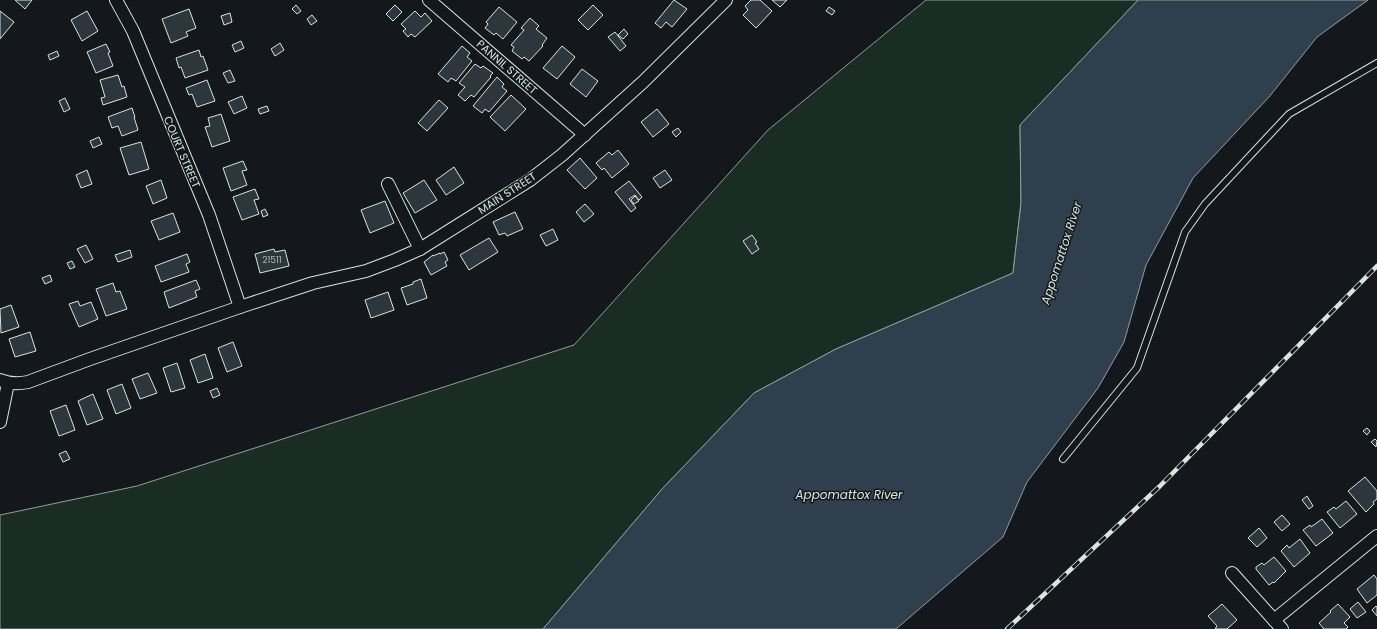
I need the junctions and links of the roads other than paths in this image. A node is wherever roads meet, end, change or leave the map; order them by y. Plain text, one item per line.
1 (116, 0) edge
2 (429, 0) edge
3 (726, 0) edge
4 (1377, 64) edge
5 (585, 135) junction
6 (388, 184) dead end
7 (420, 249) junction
8 (240, 307) junction
9 (4, 382) edge
10 (0, 422) edge
11 (1063, 459) dead end
12 (1377, 536) edge
13 (1232, 573) dead end
14 (1278, 625) edge

1 - 8 street, COURT STREET
2 - 5 street, PANNIL STREET
3 - 5 street, MAIN STREET
4 - 11 lane
5 - 7 street, MAIN STREET
6 - 7 street
7 - 8 street, MAIN STREET
8 - 9 street, MAIN STREET
9 - 10 street
12 - 14 street
13 - 14 street

